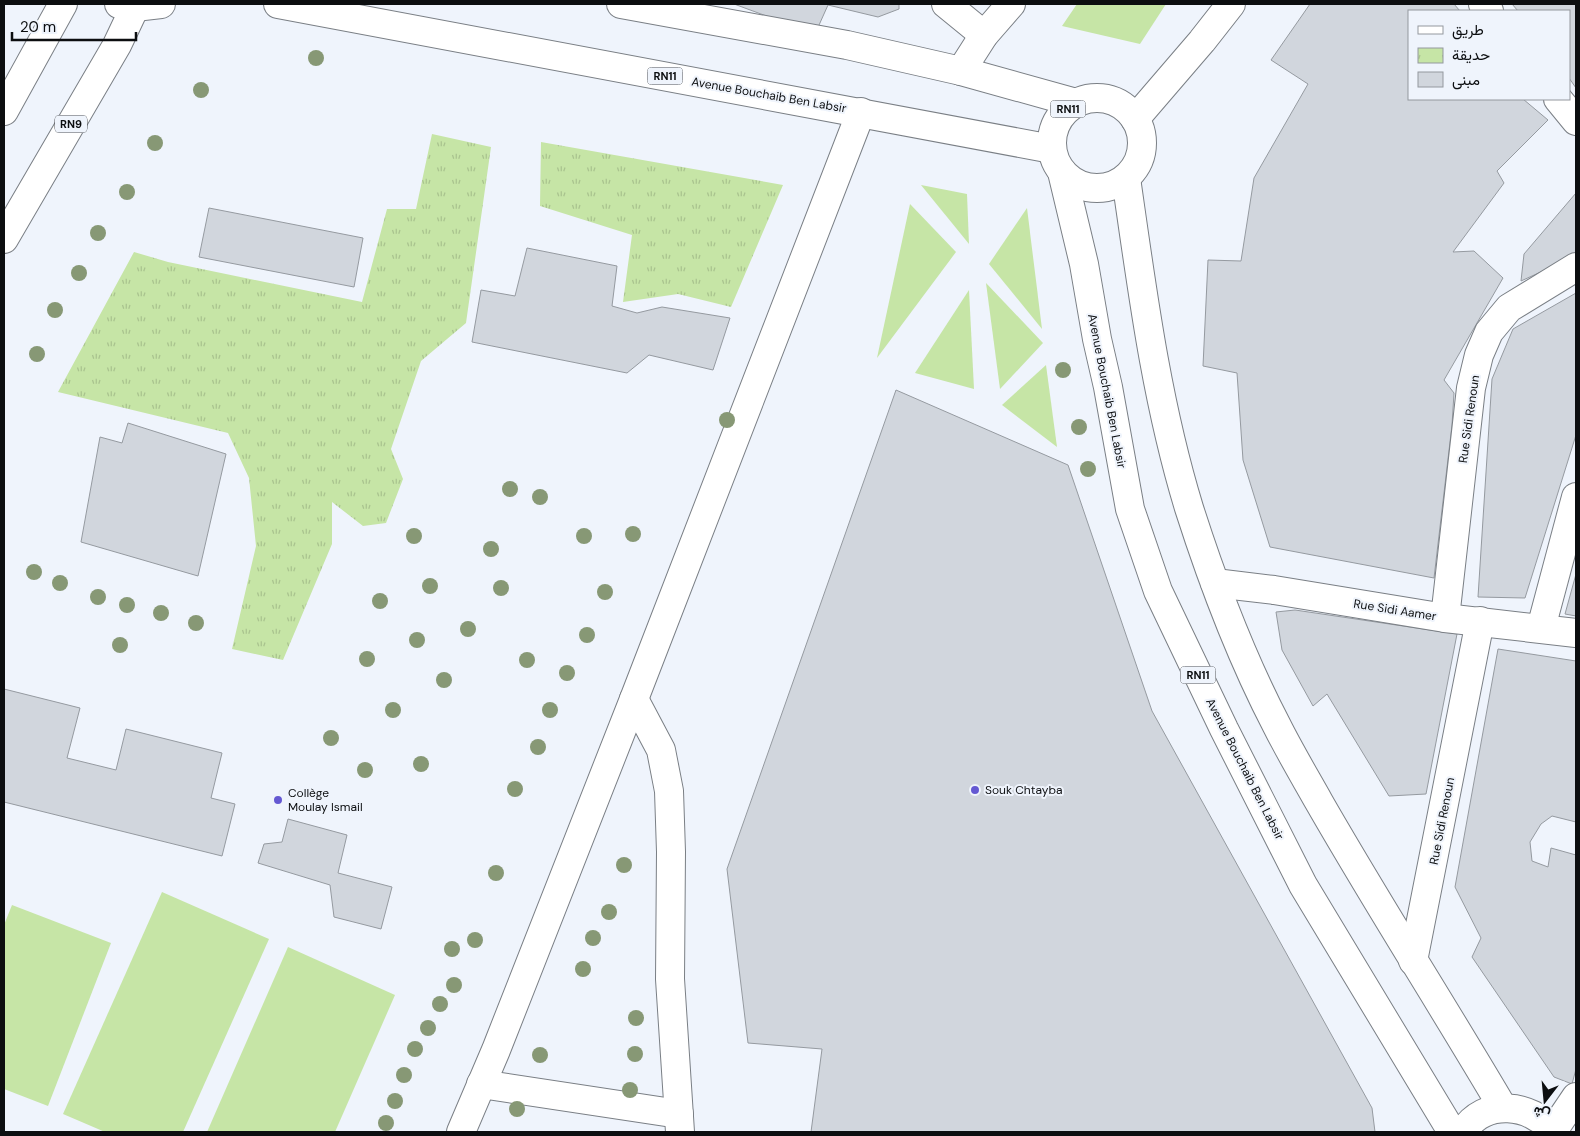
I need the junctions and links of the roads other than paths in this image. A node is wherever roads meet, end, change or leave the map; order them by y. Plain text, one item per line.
1 (63, 4) edge
2 (278, 4) edge
3 (621, 4) edge
4 (946, 4) edge
5 (1011, 4) edge
6 (1231, 4) edge
7 (138, 5) edge
8 (984, 35) junction
9 (960, 71) junction
10 (1559, 100) edge
11 (1076, 104) junction
12 (4, 111) edge
13 (861, 112) junction
14 (1135, 119) junction
15 (1576, 121) edge
16 (1057, 161) junction
17 (1126, 178) junction
18 (4, 239) edge
19 (1576, 267) edge
20 (1576, 497) edge
21 (1215, 583) junction
22 (1445, 618) junction
23 (1480, 621) junction
24 (1541, 628) junction
25 (1576, 633) edge
26 (634, 699) junction
27 (1413, 961) junction
28 (482, 1084) junction
29 (1576, 1097) edge
30 (1503, 1108) junction
31 (680, 1123) edge
32 (461, 1132) edge
33 (1452, 1132) edge
34 (1463, 1132) edge
35 (1553, 1132) edge

1 - 12 main road
2 - 13 main road, Avenue Bouchaib Ben Labsir / RN11
3 - 9 main road, RN11
4 - 8 main road
5 - 8 main road
6 - 14 main road
7 - 18 main road, RN9
8 - 9 main road
9 - 11 main road, RN11
10 - 15 main road
11 - 14 main road, RN11
11 - 16 main road, RN11
13 - 16 main road, Avenue Bouchaib Ben Labsir / RN11
13 - 26 main road
14 - 17 main road
16 - 17 main road, RN11
16 - 33 main road, Avenue Bouchaib Ben Labsir / RN11
17 - 21 main road
19 - 22 main road, Rue Sidi Renoun
20 - 24 main road
21 - 22 main road, Rue Sidi Aamer
21 - 27 main road
22 - 23 main road, Rue Sidi Aamer
23 - 24 main road, Rue Sidi Aamer
23 - 27 main road, Rue Sidi Renoun
24 - 25 main road, Rue Sidi Aamer
26 - 28 main road
26 - 31 main road
27 - 30 main road
28 - 31 main road
28 - 32 main road
29 - 35 main road
30 - 34 main road
30 - 35 main road

